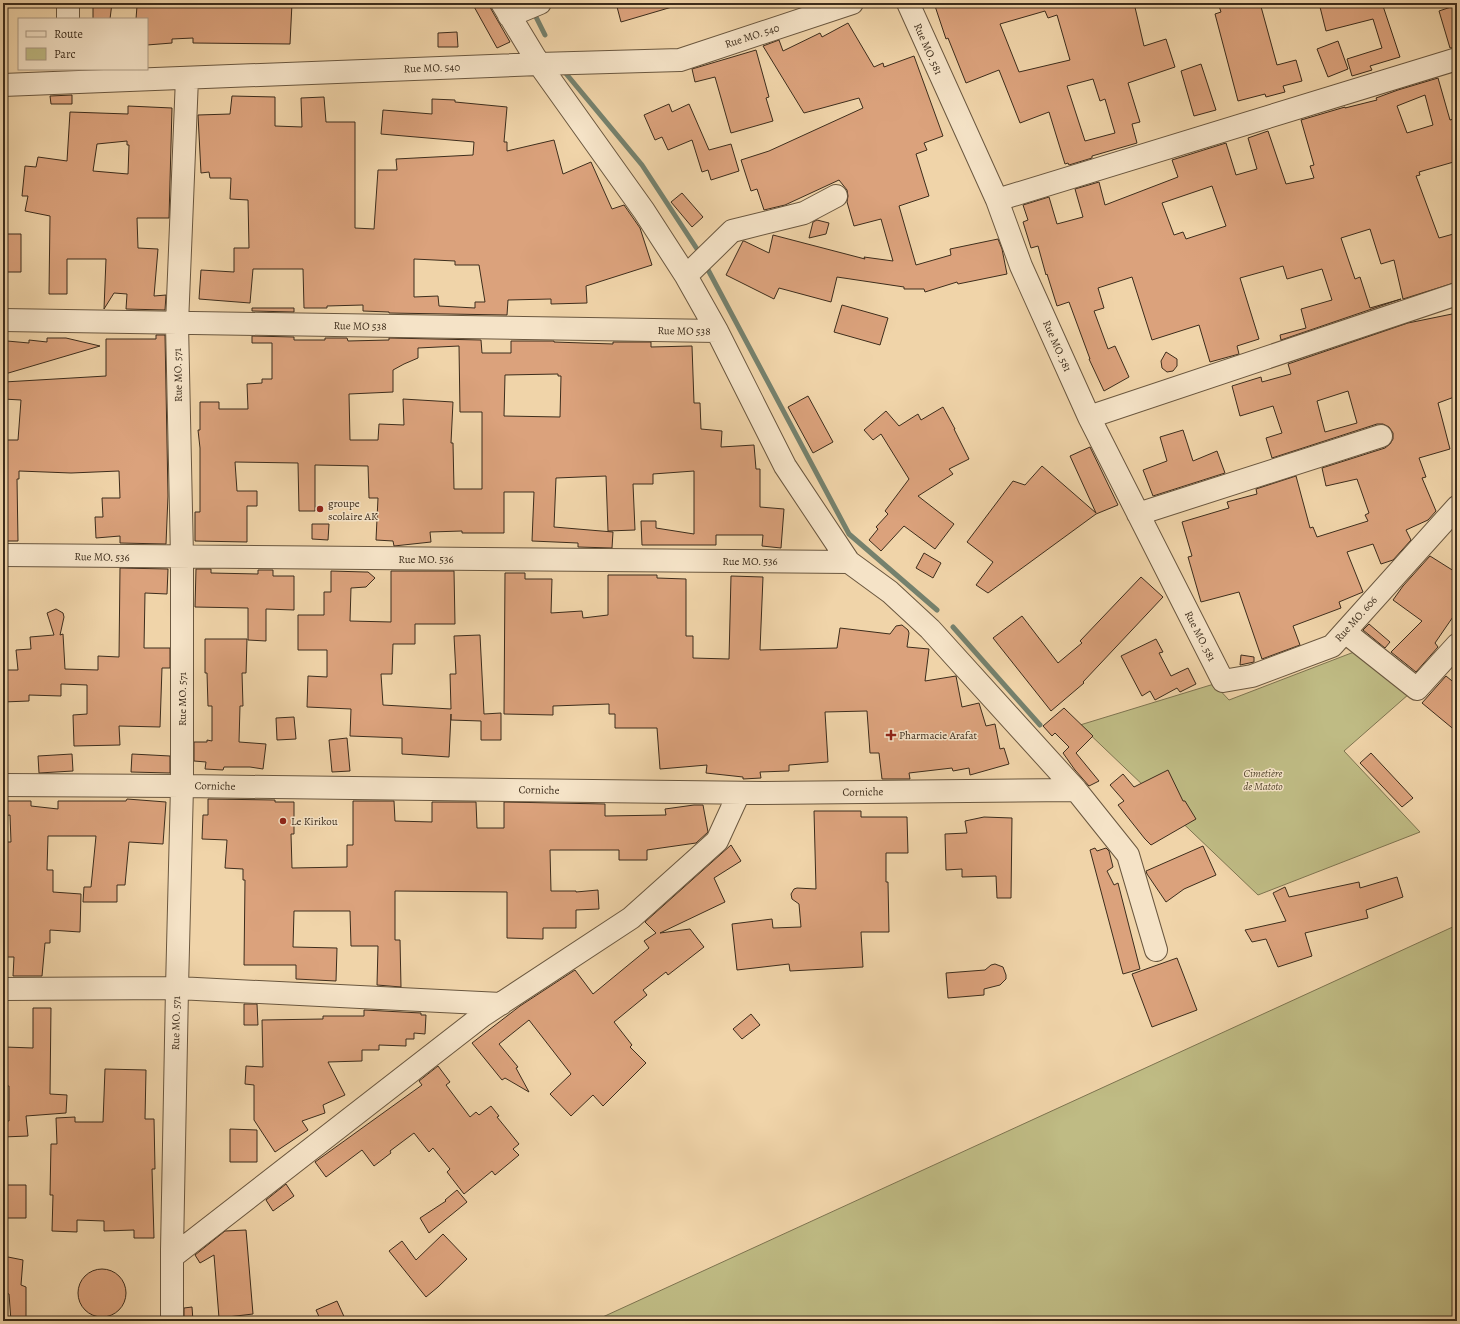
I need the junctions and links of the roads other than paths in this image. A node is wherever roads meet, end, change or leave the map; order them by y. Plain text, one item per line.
1 (68, 3) edge
2 (540, 3) edge
3 (852, 3) edge
4 (908, 3) edge
5 (506, 9) edge
6 (68, 18) edge
7 (1457, 59) edge
8 (540, 64) junction
9 (69, 76) edge
10 (187, 78) junction
11 (3, 85) edge
12 (836, 196) dead end
13 (997, 200) junction
14 (686, 276) junction
15 (1457, 294) edge
16 (3, 320) edge
17 (177, 324) junction
18 (717, 331) junction
19 (1089, 417) junction
20 (1381, 436) dead end
21 (1457, 507) edge
22 (1138, 514) junction
23 (3, 555) edge
24 (182, 557) junction
25 (849, 562) junction
26 (1345, 632) junction
27 (1457, 645) edge
28 (1223, 681) joint
29 (3, 785) edge
30 (182, 786) junction
31 (1076, 790) junction
32 (739, 793) junction
33 (1156, 950) dead end
34 (176, 988) junction
35 (3, 989) edge
36 (501, 1004) junction
37 (172, 1256) junction
38 (172, 1321) edge

1 - 6 street
2 - 5 street
3 - 8 street, Rue MO. 540
4 - 13 street, Rue MO. 581
5 - 8 street
7 - 13 street
8 - 10 street, Rue MO. 540
8 - 14 street
9 - 10 street, Rue MO. 540
9 - 11 street, Rue MO. 540
10 - 17 street, Rue MO. 571
12 - 14 street
13 - 19 street, Rue MO. 581
14 - 18 street
15 - 19 street
16 - 17 street, Rue MO 538
17 - 18 street, Rue MO 538
17 - 24 street, Rue MO. 571
18 - 25 street
19 - 22 street, Rue MO. 581
20 - 22 street
21 - 26 street, Rue MO. 606
22 - 28 street, Rue MO. 581
23 - 24 street, Rue MO. 536
24 - 25 street, Rue MO. 536
24 - 30 street, Rue MO. 571
25 - 31 street
26 - 27 street
26 - 28 street, Rue MO. 606
29 - 30 street, Corniche
30 - 32 street, Corniche
30 - 34 street, Rue MO. 571
31 - 32 street, Corniche
31 - 33 street
32 - 36 street
34 - 35 street
34 - 36 street
34 - 37 street, Rue MO. 571
36 - 37 street
37 - 38 street, Rue MO. 571

